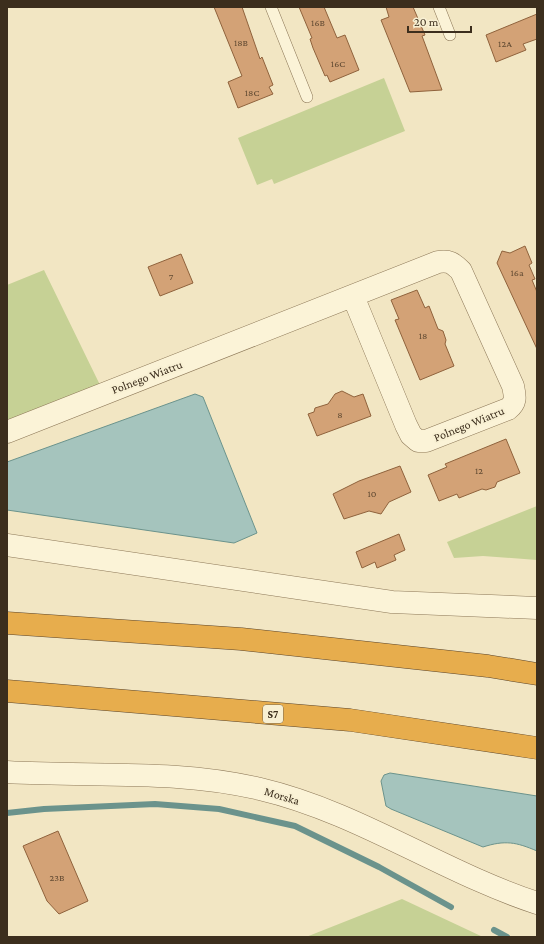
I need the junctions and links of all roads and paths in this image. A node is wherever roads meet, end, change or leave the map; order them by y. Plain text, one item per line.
1 (271, 7) edge
2 (439, 7) edge
3 (450, 36) dead end
4 (307, 98) dead end
5 (353, 296) junction
6 (7, 432) edge
7 (7, 545) edge
8 (537, 608) edge
9 (7, 623) edge
10 (537, 674) edge
11 (7, 691) edge
12 (537, 748) edge
13 (7, 772) edge
14 (537, 903) edge

1 - 4 lane
2 - 3 lane
5 - 5 street, Polnego Wiatru
5 - 6 street, Polnego Wiatru
7 - 8 street
9 - 10 highway
11 - 12 highway, S7
13 - 14 street, Morska

